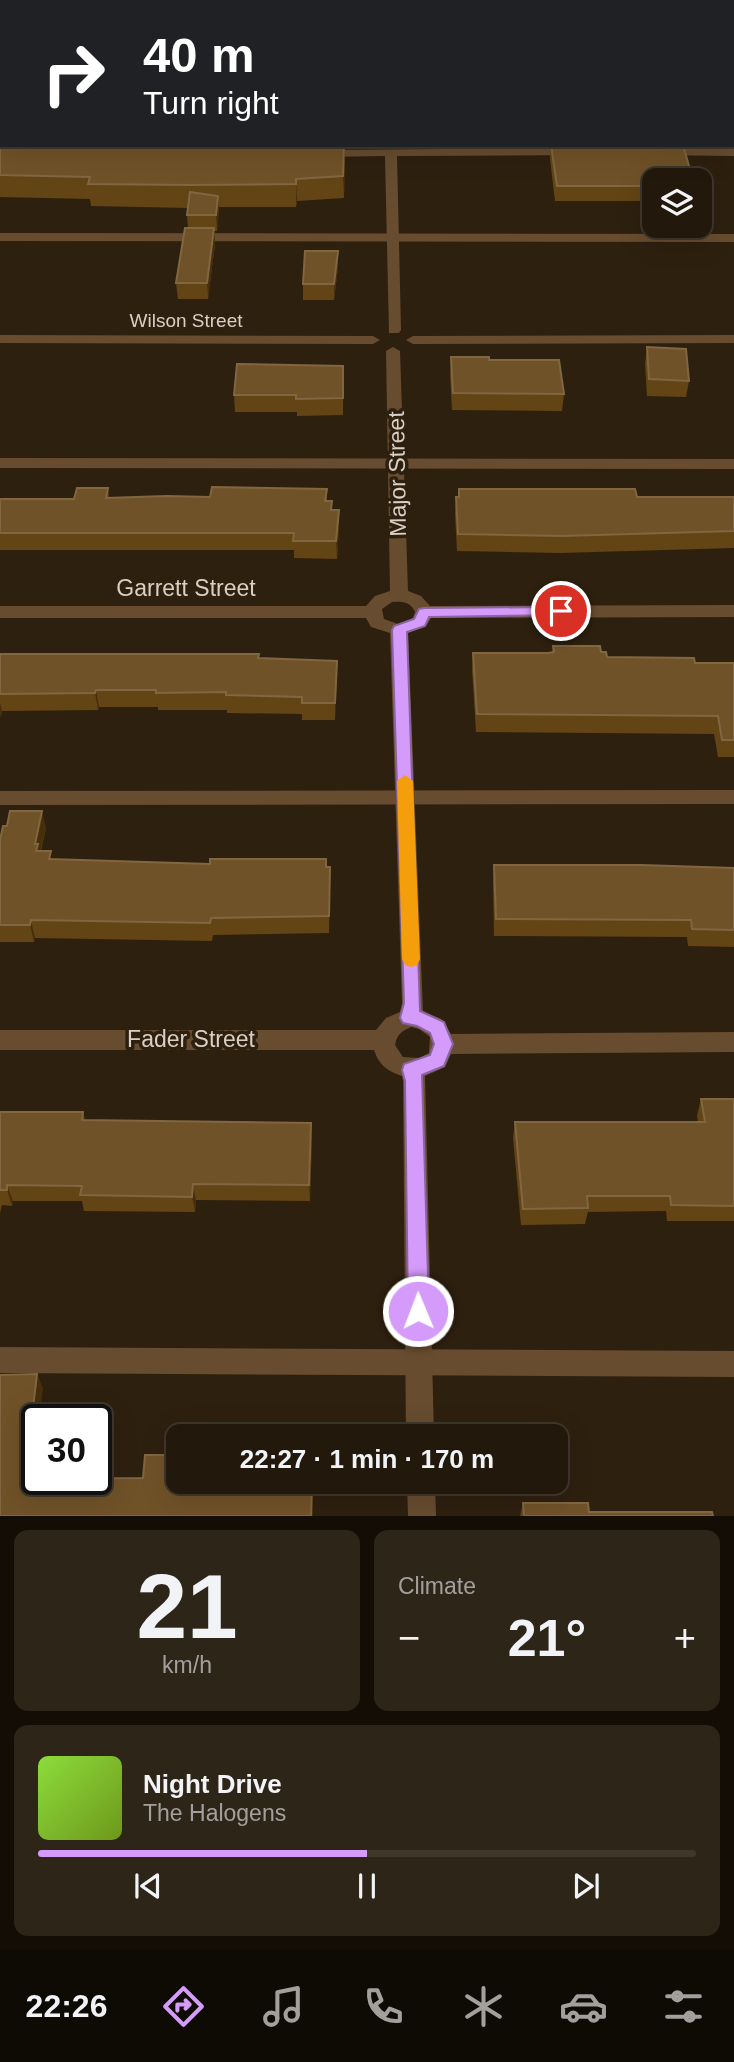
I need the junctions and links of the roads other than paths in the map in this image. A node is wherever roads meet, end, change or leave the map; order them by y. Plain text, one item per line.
1 (595, 152) edge
2 (648, 152) edge
3 (734, 152) edge
4 (307, 153) edge
5 (391, 153) junction
6 (0, 237) edge
7 (734, 238) edge
8 (392, 239) junction
9 (394, 330) junction
10 (0, 339) edge
11 (734, 339) edge
12 (373, 340) junction
13 (413, 340) junction
14 (393, 351) junction
15 (0, 463) edge
16 (734, 464) edge
17 (397, 465) junction
18 (399, 596) junction
19 (734, 611) edge
20 (0, 612) edge
21 (372, 612) junction
22 (424, 612) junction
23 (400, 630) junction
24 (734, 797) edge
25 (0, 798) edge
26 (405, 798) junction
27 (410, 1018) junction
28 (0, 1040) edge
29 (383, 1040) junction
30 (734, 1042) edge
31 (443, 1044) junction
32 (411, 1070) junction
33 (0, 1360) edge
34 (419, 1362) junction
35 (734, 1364) edge
36 (420, 1424) edge
37 (421, 1494) edge
38 (422, 1516) edge

1 - 5 street
2 - 3 street
4 - 5 street
5 - 8 street
6 - 8 street
7 - 8 street
8 - 9 street
9 - 12 street
9 - 13 street
10 - 12 street, Wilson Street
11 - 13 street
12 - 14 street
13 - 14 street
14 - 17 street, Major Street
15 - 17 street
16 - 17 street
17 - 18 street, Major Street
18 - 21 street
18 - 22 street
19 - 22 street
20 - 21 street, Garrett Street
21 - 23 street
22 - 23 street
23 - 26 street
24 - 26 street
25 - 26 street
26 - 27 street
27 - 29 street
27 - 31 street
28 - 29 street, Fader Street
29 - 32 street
30 - 31 street
31 - 32 street
32 - 34 street
33 - 34 street
34 - 35 street
34 - 36 street
37 - 38 street

